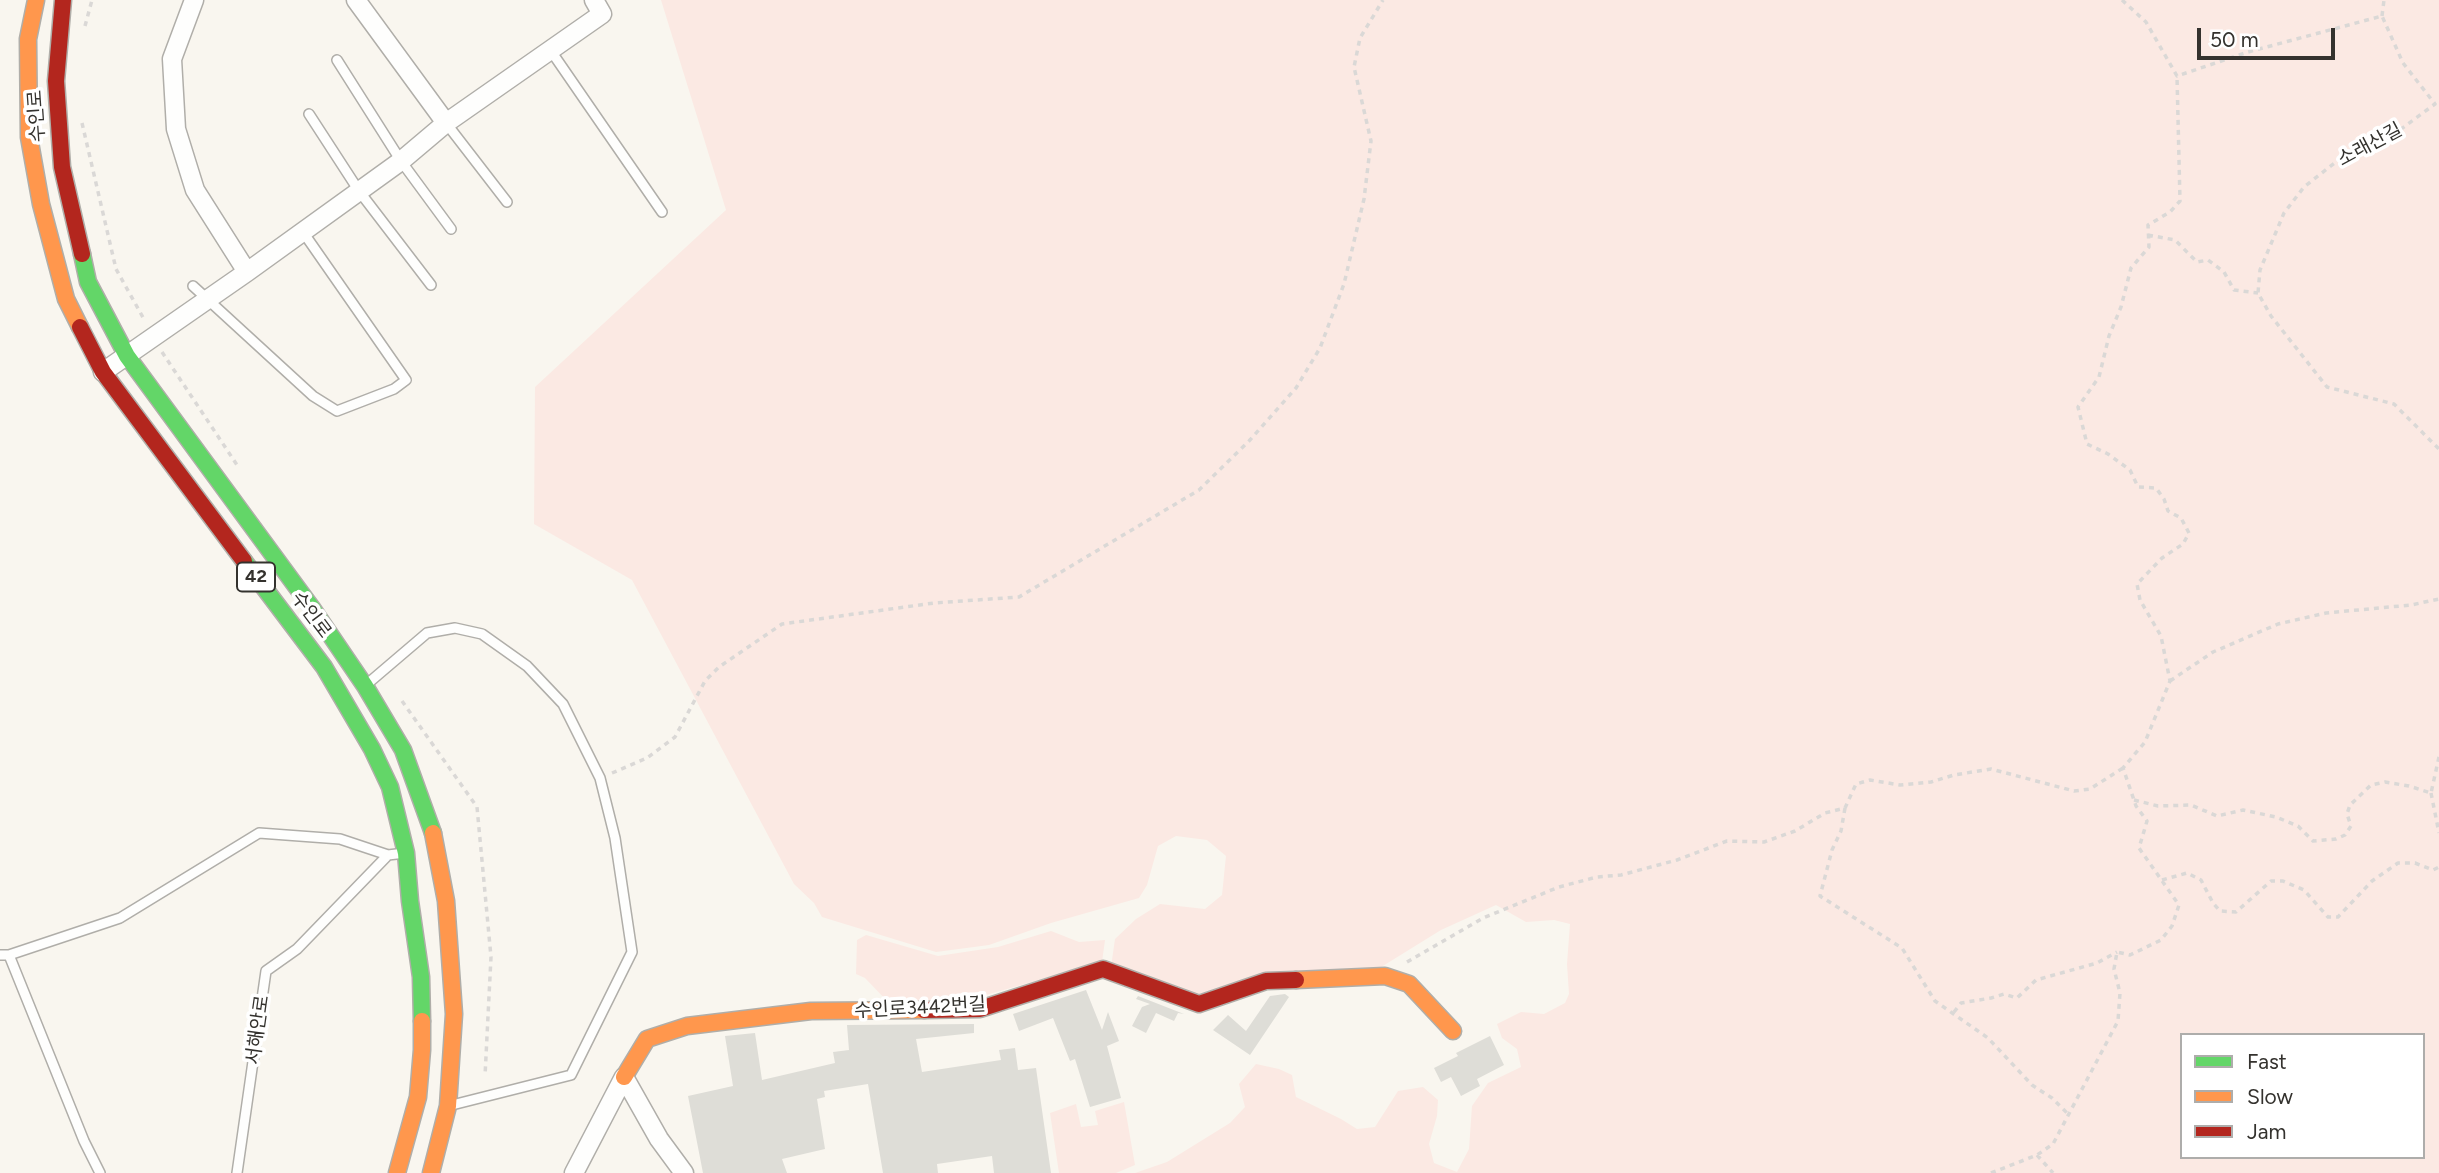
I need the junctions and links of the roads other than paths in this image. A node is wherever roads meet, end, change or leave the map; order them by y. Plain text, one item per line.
1 (36, 0) edge
2 (64, 0) edge
3 (194, 0) edge
4 (356, 0) edge
5 (594, 0) edge
6 (551, 51) junction
7 (337, 60) dead end
8 (309, 114) dead end
9 (446, 123) junction
10 (401, 161) junction
11 (359, 191) junction
12 (507, 202) dead end
13 (662, 212) dead end
14 (450, 229) dead end
15 (303, 232) junction
16 (247, 272) junction
17 (431, 285) dead end
18 (193, 286) dead end
19 (208, 299) junction
20 (127, 356) junction
21 (103, 372) junction
22 (365, 686) junction
23 (406, 853) junction
24 (388, 855) junction
25 (4, 955) edge
26 (1453, 1031) dead end
27 (624, 1077) junction
28 (448, 1106) junction
29 (100, 1173) edge
30 (237, 1173) edge
31 (397, 1173) edge
32 (431, 1173) edge
33 (574, 1173) edge
34 (684, 1173) edge

1 - 21 main road, 수인로 / 42
2 - 20 main road, 수인로 / 42
3 - 16 street
4 - 9 street
5 - 6 street
6 - 9 street
6 - 13 lane
7 - 10 lane
8 - 11 lane
9 - 10 street
9 - 12 lane
10 - 11 street
10 - 14 lane
11 - 15 street
11 - 17 lane
15 - 16 street
15 - 19 lane
16 - 19 street
18 - 19 lane
19 - 20 street
20 - 21 street
20 - 22 main road, 수인로 / 42
21 - 23 main road, 수인로 / 42
22 - 28 main road, 수인로 / 42
22 - 28 lane
23 - 24 lane
23 - 31 main road, 수인로 / 42
24 - 25 lane
24 - 30 lane, 서해안로
25 - 29 lane
26 - 27 main road, 수인로3442번길
27 - 33 street, 수인로3442번길
27 - 34 street
28 - 32 main road, 수인로 / 42

